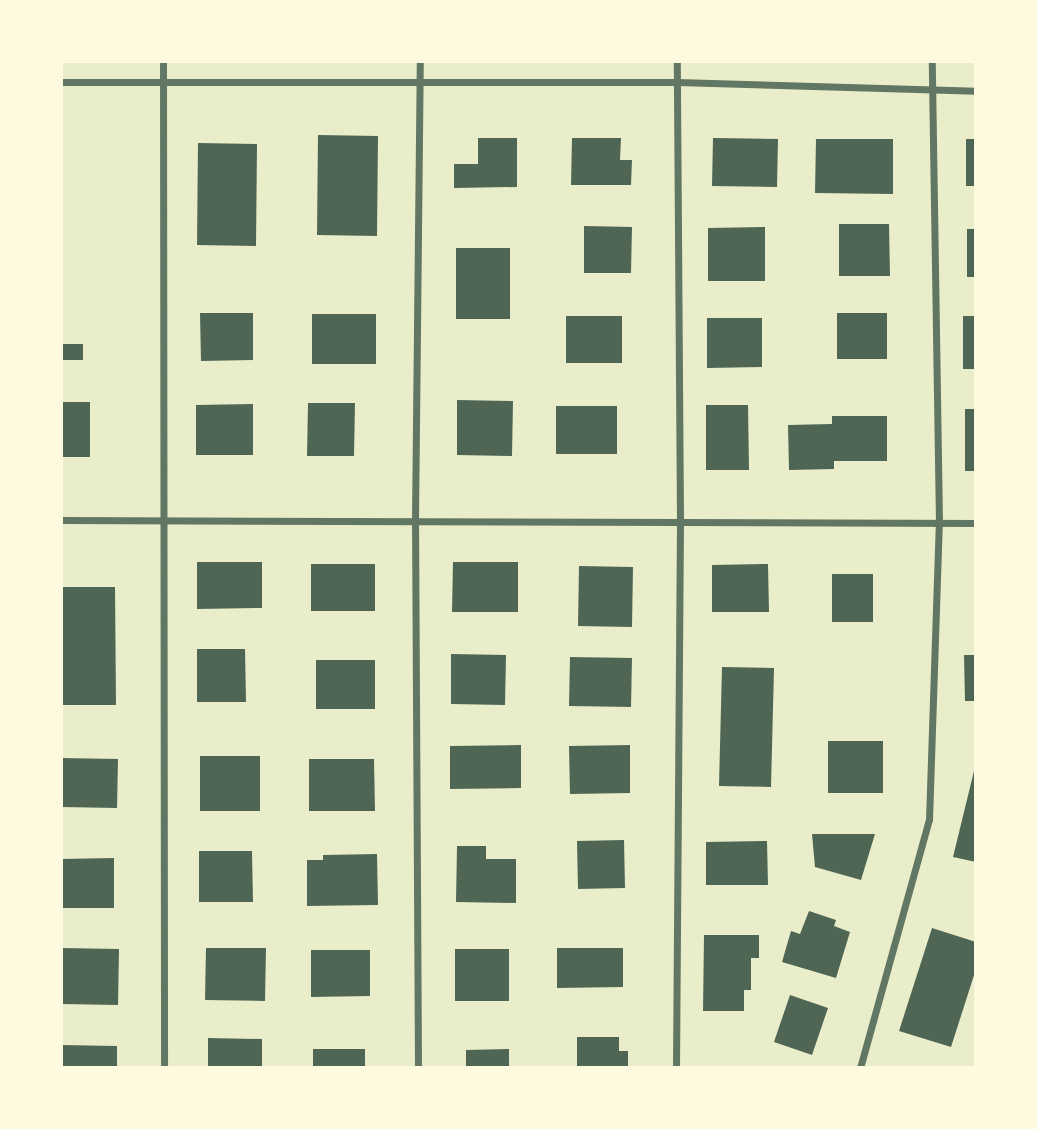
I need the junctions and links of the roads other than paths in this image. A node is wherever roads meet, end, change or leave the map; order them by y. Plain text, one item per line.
1 (163, 61) edge
2 (420, 61) edge
3 (677, 61) edge
4 (932, 61) edge
5 (163, 80) junction
6 (63, 82) edge
7 (420, 82) junction
8 (677, 82) junction
9 (932, 89) junction
10 (976, 91) edge
11 (61, 520) edge
12 (415, 520) junction
13 (680, 520) junction
14 (162, 521) junction
15 (939, 523) junction
16 (976, 523) edge
17 (164, 1068) edge
18 (418, 1068) edge
19 (676, 1068) edge
20 (860, 1068) edge

1 - 5 street
2 - 7 street
3 - 8 street
4 - 9 street
5 - 6 street
5 - 7 street
5 - 14 street
7 - 8 street
7 - 12 street
8 - 9 street
8 - 13 street
9 - 10 street
9 - 15 street
11 - 14 street
12 - 13 street
12 - 14 street
12 - 18 street
13 - 15 street
13 - 19 street
14 - 17 street
15 - 16 street
15 - 20 street

